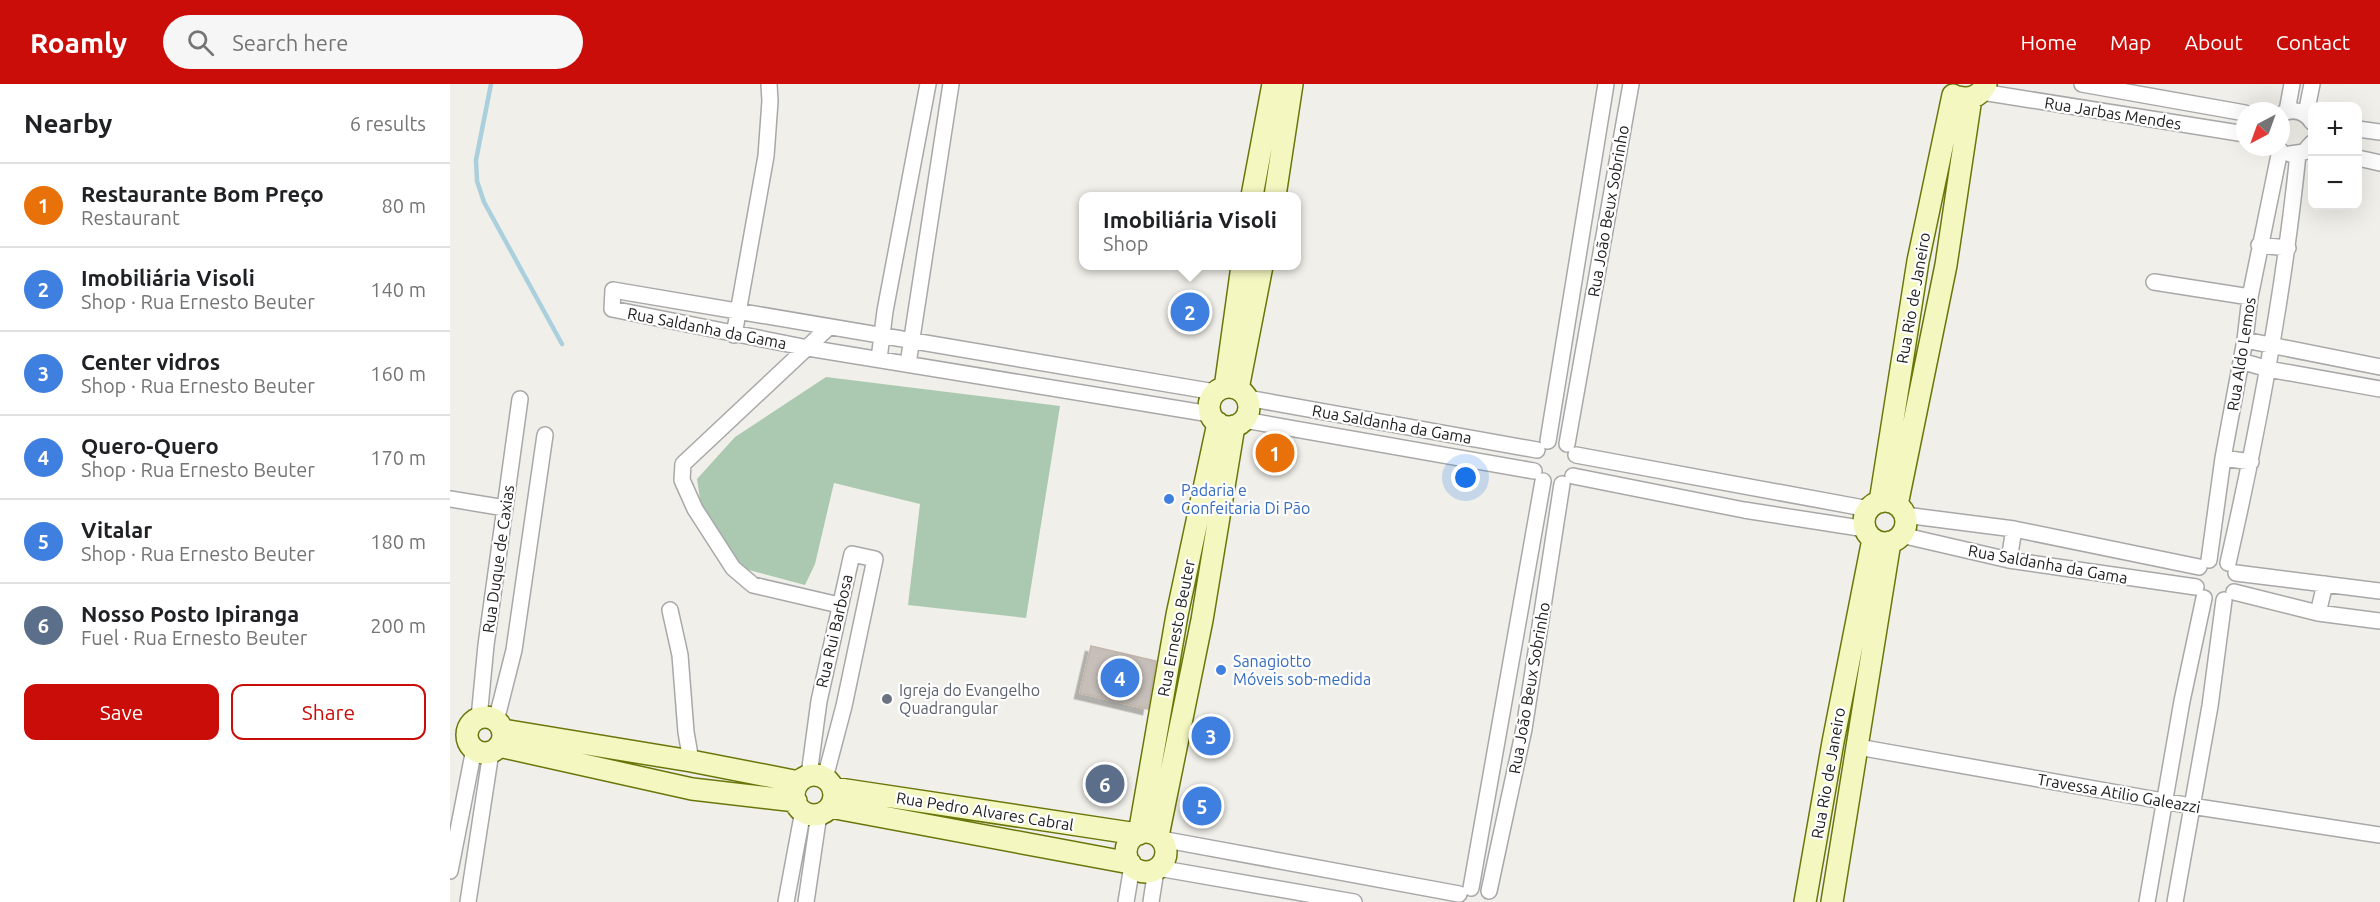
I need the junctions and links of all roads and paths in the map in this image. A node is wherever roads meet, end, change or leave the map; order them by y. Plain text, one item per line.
1 (769, 84) edge
2 (928, 84) edge
3 (951, 84) edge
4 (1273, 84) edge
5 (1292, 84) edge
6 (1606, 84) edge
7 (1630, 84) edge
8 (2082, 84) edge
9 (2292, 84) edge
10 (2312, 84) edge
11 (1967, 90) edge
12 (2287, 102) edge
13 (2310, 102) edge
14 (2236, 111) edge
15 (2290, 111) edge
16 (2308, 117) edge
17 (2362, 130) edge
18 (2380, 132) edge
19 (2236, 133) edge
20 (2308, 148) edge
21 (2290, 152) edge
22 (2277, 156) edge
23 (2362, 159) edge
24 (2380, 163) edge
25 (1253, 192) edge
26 (1276, 192) edge
27 (2259, 245) junction
28 (2288, 248) junction
29 (1918, 261) junction
30 (1946, 265) junction
31 (1242, 270) edge
32 (1261, 270) edge
33 (2154, 282) dead end
34 (2250, 297) junction
35 (738, 310) junction
36 (828, 328) junction
37 (734, 335) junction
38 (882, 336) junction
39 (2245, 340) junction
40 (911, 341) junction
41 (2271, 346) junction
42 (807, 348) junction
43 (879, 359) junction
44 (2241, 361) junction
45 (908, 364) junction
46 (2380, 367) edge
47 (2268, 369) junction
48 (2380, 389) edge
49 (1231, 392) junction
50 (520, 399) dead end
51 (1226, 421) junction
52 (545, 435) dead end
53 (1542, 445) junction
54 (1572, 449) junction
55 (2223, 458) junction
56 (2251, 462) junction
57 (1539, 476) junction
58 (1567, 480) junction
59 (1747, 485) junction
60 (450, 499) edge
61 (505, 508) junction
62 (1744, 510) junction
63 (1885, 522) junction
64 (2014, 529) junction
65 (2009, 560) junction
66 (2204, 563) junction
67 (2232, 568) junction
68 (2325, 584) junction
69 (2380, 591) edge
70 (2200, 593) junction
71 (2229, 596) junction
72 (839, 605) junction
73 (670, 610) dead end
74 (2318, 613) junction
75 (2380, 621) edge
76 (486, 645) junction
77 (514, 650) junction
78 (819, 701) junction
79 (2182, 702) junction
80 (844, 706) junction
81 (2210, 706) junction
82 (478, 734) edge
83 (1858, 747) junction
84 (691, 761) junction
85 (1828, 771) junction
86 (1853, 776) junction
87 (814, 795) junction
88 (2165, 801) junction
89 (2192, 806) junction
90 (2380, 835) edge
91 (1149, 836) junction
92 (1263, 858) junction
93 (1131, 865) junction
94 (1157, 869) junction
95 (1325, 869) junction
96 (450, 870) edge
97 (1258, 885) junction
98 (1462, 895) edge
99 (1321, 896) junction
100 (1493, 897) edge
101 (468, 902) edge
102 (786, 902) edge
103 (806, 902) edge
104 (1126, 902) edge
105 (1151, 902) edge
106 (1354, 902) edge
107 (1805, 902) edge
108 (1832, 902) edge
109 (2147, 902) edge
110 (2175, 902) edge

1 - 35 street
2 - 38 street
3 - 40 street
4 - 25 street
5 - 26 street
6 - 53 street, Rua João Beux Sobrinho
7 - 54 street, Rua João Beux Sobrinho
8 - 14 street, Rua Jarbas Mendes
9 - 12 street
10 - 13 street
11 - 19 street, Rua Jarbas Mendes
11 - 29 street, Rua Rio de Janeiro
11 - 30 street, Rua Rio de Janeiro
15 - 16 street
17 - 18 street
20 - 21 street
20 - 28 street, Rua Aldo Lemos
22 - 27 street, Rua Aldo Lemos
23 - 24 street
27 - 28 street
27 - 34 street, Rua Aldo Lemos
28 - 41 street, Rua Aldo Lemos
29 - 30 street
29 - 63 street, Rua Rio de Janeiro
30 - 63 street, Rua Rio de Janeiro
31 - 49 street
32 - 49 street
33 - 34 street
34 - 39 street, Rua Aldo Lemos
35 - 36 street, Rua Saldanha da Gama
35 - 37 street
35 - 37 street, Rua Saldanha da Gama
36 - 38 street, Rua Saldanha da Gama
36 - 42 street
37 - 42 street, Rua Saldanha da Gama
38 - 40 street, Rua Saldanha da Gama
38 - 43 street
39 - 41 street
39 - 44 street, Rua Aldo Lemos
40 - 45 street
40 - 49 street, Rua Saldanha da Gama
41 - 46 street
41 - 47 street, Rua Aldo Lemos
42 - 43 street, Rua Saldanha da Gama
42 - 72 street
43 - 45 street, Rua Saldanha da Gama
44 - 47 street
44 - 55 street, Rua Aldo Lemos
45 - 51 street, Rua Saldanha da Gama
47 - 48 street
47 - 56 street, Rua Aldo Lemos
49 - 51 street
49 - 51 street
49 - 53 street, Rua Saldanha da Gama
50 - 61 street, Rua Duque de Caxias
51 - 57 street, Rua Saldanha da Gama
51 - 91 street, Rua Ernesto Beuter
52 - 77 street, Rua Duque de Caxias
53 - 54 street
53 - 57 street
54 - 58 street
54 - 59 street, Rua Saldanha da Gama
55 - 56 street
55 - 66 street, Rua Aldo Lemos
56 - 67 street, Rua Aldo Lemos
57 - 58 street
57 - 98 street, Rua João Beux Sobrinho
58 - 62 street, Rua Saldanha da Gama
58 - 100 street, Rua João Beux Sobrinho
59 - 62 street
59 - 63 street, Rua Saldanha da Gama
60 - 61 street
61 - 76 street, Rua Duque de Caxias
62 - 63 street, Rua Saldanha da Gama
63 - 64 street, Rua Saldanha da Gama
63 - 65 street, Rua Saldanha da Gama
63 - 83 street, Rua Rio de Janeiro
63 - 85 street, Rua Rio de Janeiro
64 - 65 street
64 - 66 street, Rua Saldanha da Gama
65 - 70 street, Rua Saldanha da Gama
66 - 67 street
66 - 70 street
67 - 68 street
67 - 71 street
68 - 69 street
68 - 74 street
70 - 71 street
70 - 79 street
71 - 74 street
71 - 81 street
72 - 78 street, Rua Rui Barbosa
72 - 80 street, Rua Rui Barbosa
73 - 84 street
74 - 75 street
76 - 77 street
76 - 82 street, Rua Duque de Caxias
77 - 82 street, Rua Duque de Caxias
78 - 80 street
78 - 87 street, Rua Rui Barbosa
79 - 81 street
79 - 88 street
80 - 87 street, Rua Rui Barbosa
81 - 89 street
82 - 84 street, Rua Pedro Alvares Cabral
82 - 87 street, Rua Pedro Alvares Cabral
82 - 96 street, Rua Duque de Caxias
82 - 101 street, Rua Duque de Caxias
83 - 86 street, Rua Rio de Janeiro
83 - 88 street, Travessa Atilio Galeazzi
84 - 87 street, Rua Pedro Alvares Cabral
85 - 86 street
85 - 107 street, Rua Rio de Janeiro
86 - 108 street, Rua Rio de Janeiro
87 - 91 street, Rua Pedro Alvares Cabral
87 - 93 street, Rua Pedro Alvares Cabral
87 - 102 street, Rua Rui Barbosa
87 - 103 street, Rua Rui Barbosa
88 - 89 street, Travessa Atilio Galeazzi
88 - 109 street
89 - 90 street, Travessa Atilio Galeazzi
89 - 110 street
91 - 92 street, Rua Pedro Alvares Cabral
91 - 93 street
91 - 94 street
92 - 95 street, Rua Pedro Alvares Cabral
92 - 97 street
93 - 94 street
93 - 104 street
94 - 97 street
94 - 105 street
95 - 98 street, Rua Pedro Alvares Cabral
95 - 99 street
97 - 99 street
98 - 100 street, Rua Pedro Alvares Cabral
99 - 106 street

